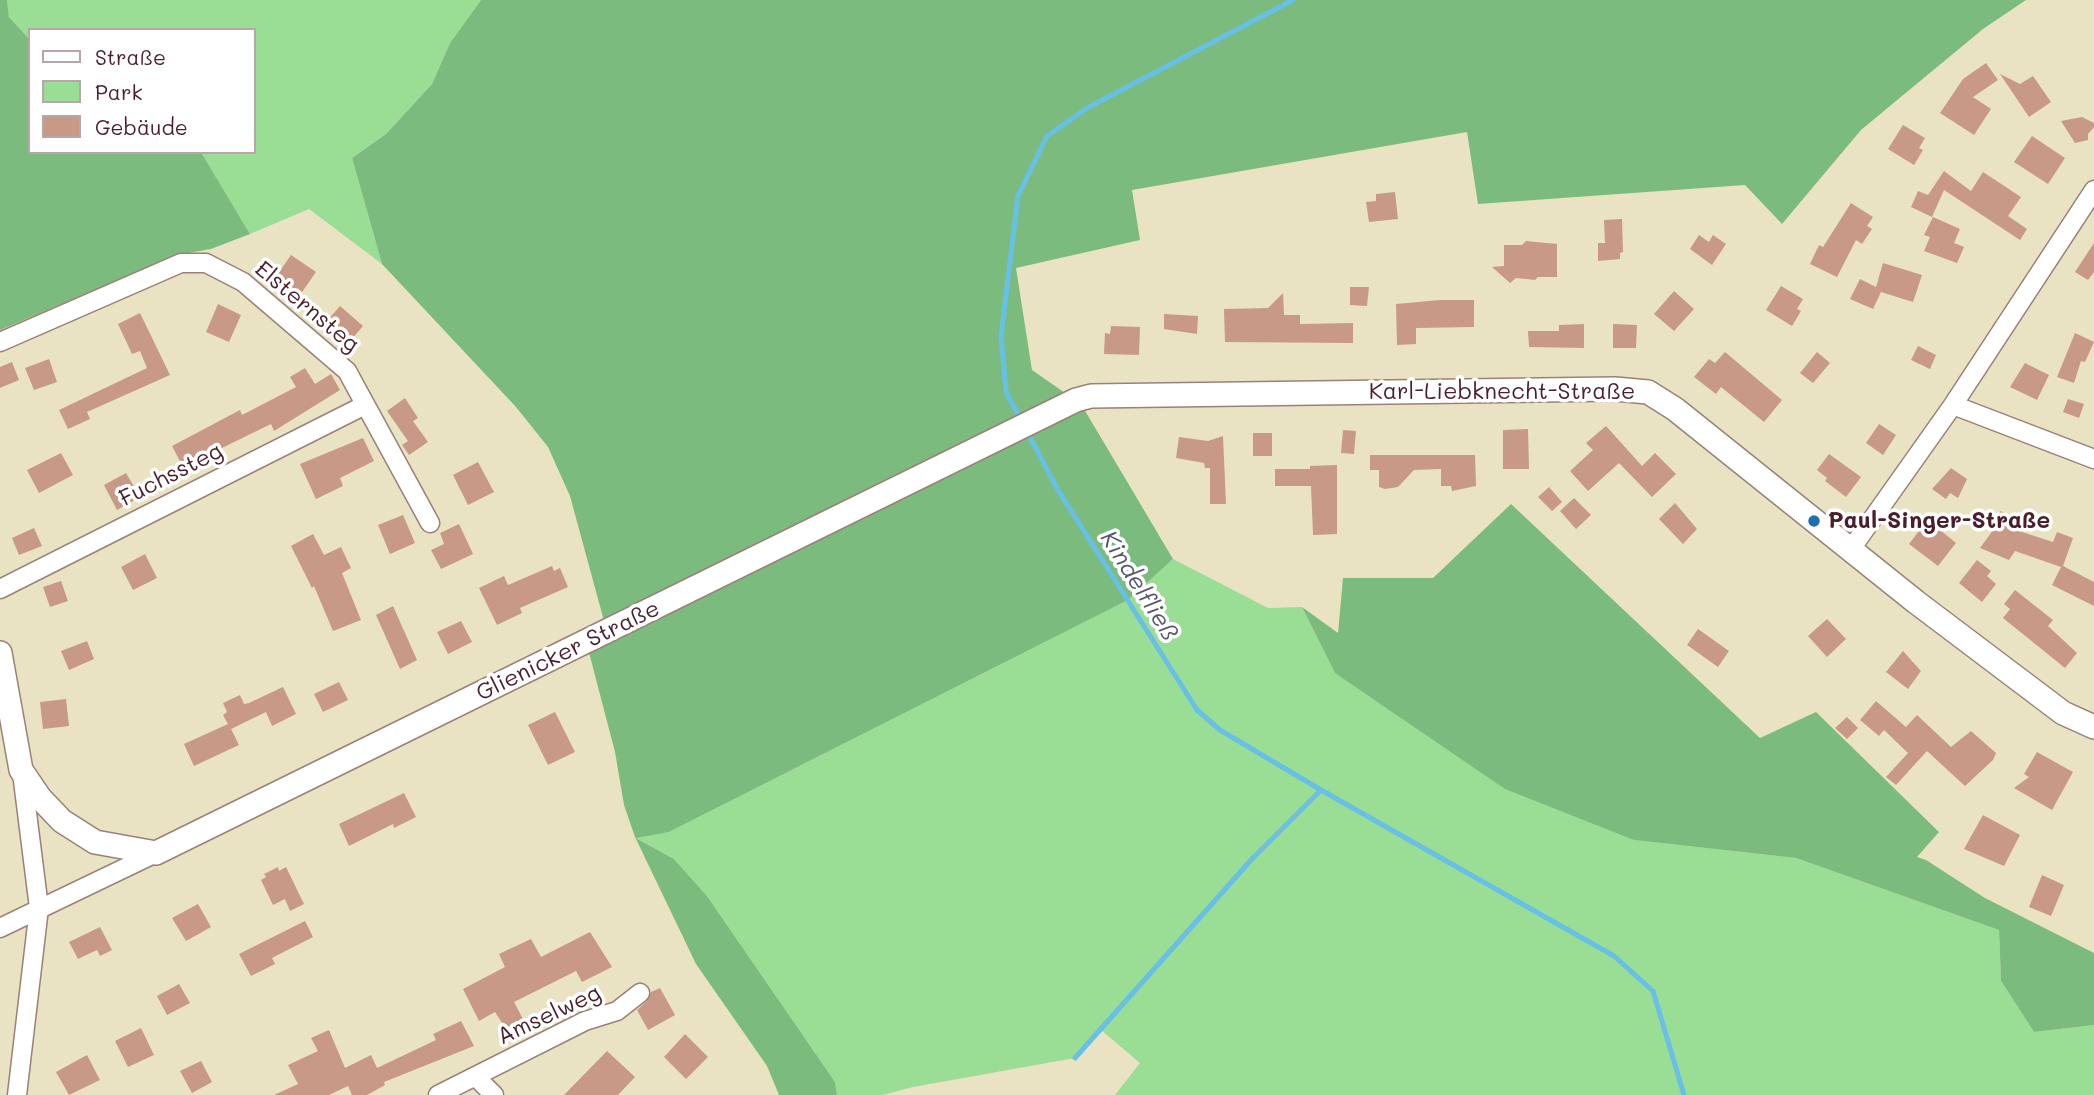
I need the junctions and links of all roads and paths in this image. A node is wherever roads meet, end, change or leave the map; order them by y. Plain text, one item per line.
1 (2094, 190) edge
2 (0, 342) edge
3 (365, 405) junction
4 (1953, 405) junction
5 (979, 446) joint
6 (2094, 459) edge
7 (430, 523) dead end
8 (1851, 549) junction
9 (0, 589) edge
10 (0, 653) edge
11 (2094, 727) edge
12 (21, 770) junction
13 (156, 853) junction
14 (40, 908) junction
15 (0, 928) edge
16 (640, 993) dead end
17 (476, 1077) junction
18 (17, 1095) edge
19 (438, 1095) edge
20 (494, 1095) edge

1 - 4 street
2 - 3 street, Elsternsteg
3 - 7 street, Elsternsteg
3 - 9 street, Fuchssteg
4 - 6 street
4 - 8 street
5 - 8 street, Karl-Liebknecht-Straße
5 - 13 street, Glienicker Straße
8 - 11 street, Karl-Liebknecht-Straße
10 - 12 street
12 - 13 street
12 - 14 street
13 - 14 street, Glienicker Straße
14 - 15 street
14 - 18 street
16 - 17 street, Amselweg
17 - 19 street, Amselweg
17 - 20 street

